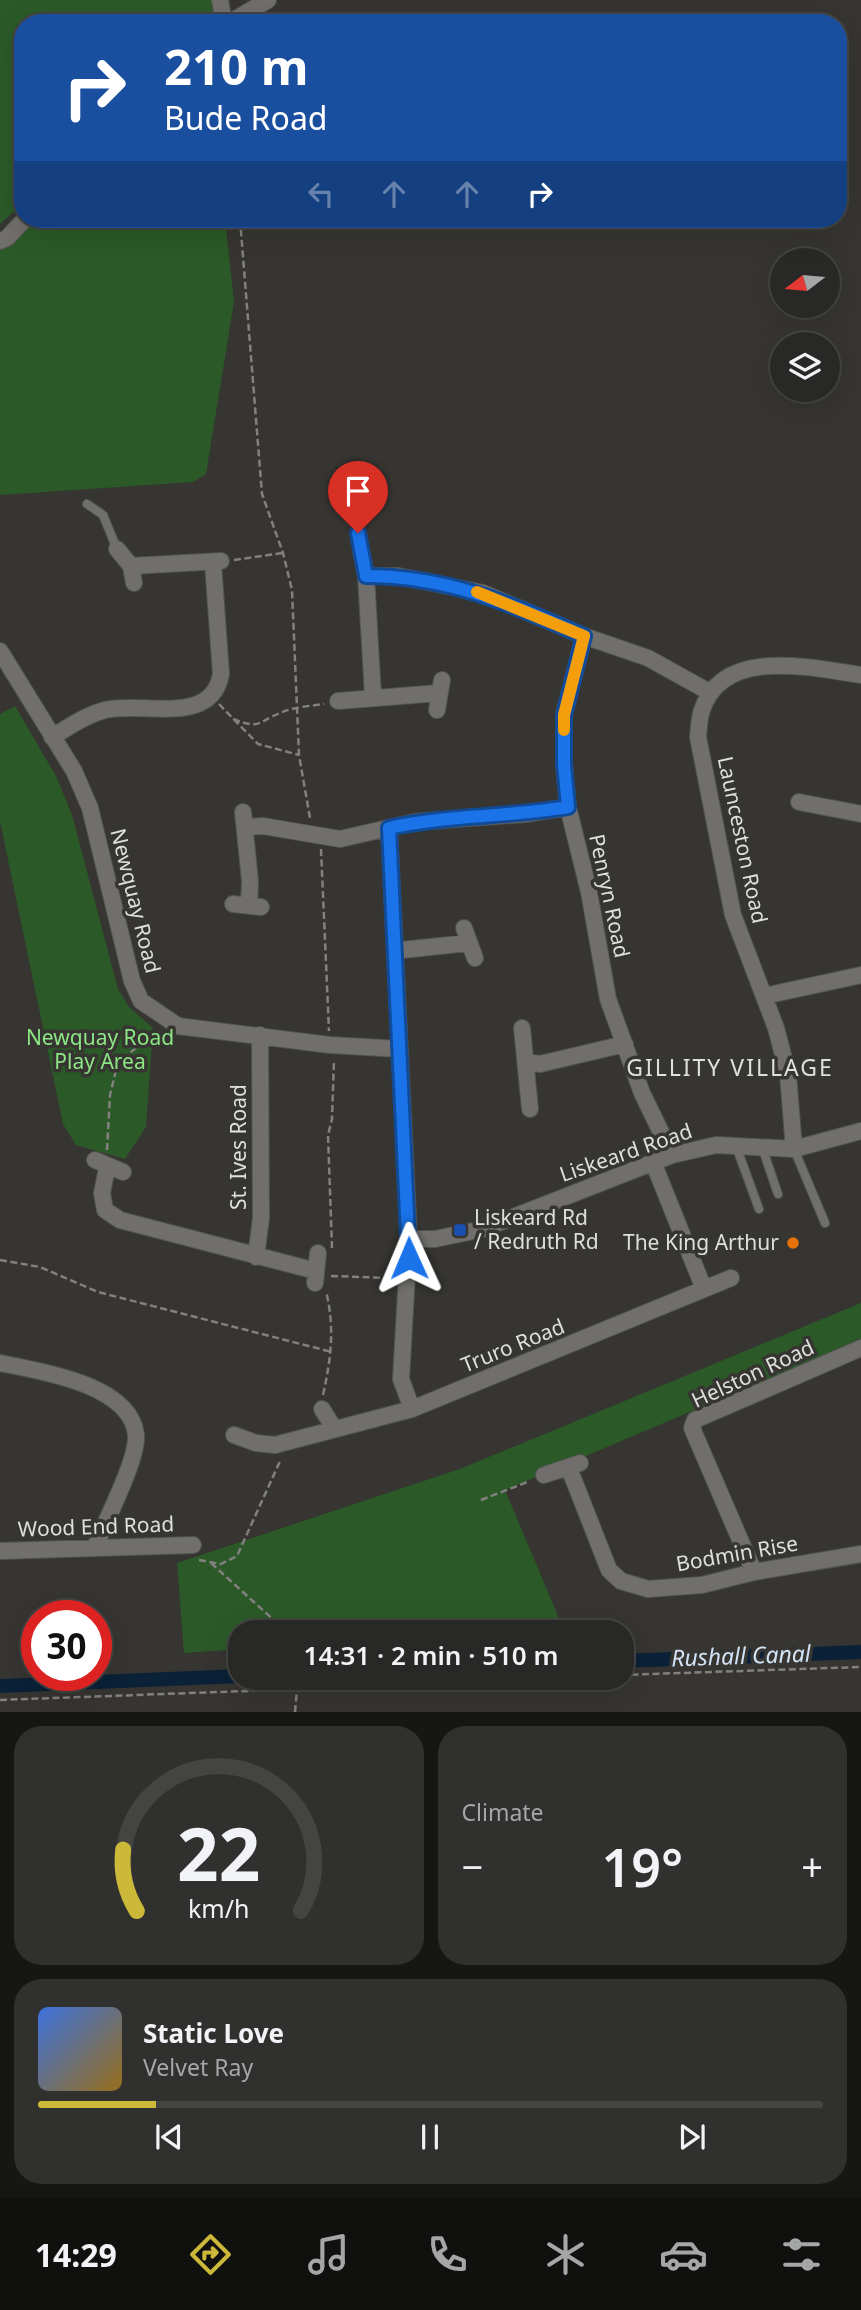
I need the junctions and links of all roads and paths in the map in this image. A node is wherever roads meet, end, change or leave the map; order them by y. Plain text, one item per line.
1 (268, 0) edge
2 (242, 14) edge
3 (17, 228) edge
4 (241, 228) edge
5 (0, 241) edge
6 (87, 504) dead end
7 (355, 515) dead end
8 (117, 549) joint
9 (361, 550) joint
10 (283, 554) junction
11 (217, 562) junction
12 (131, 566) junction
13 (366, 576) junction
14 (134, 583) dead end
15 (584, 636) junction
16 (0, 651) edge
17 (861, 675) edge
18 (711, 693) junction
19 (373, 696) junction
20 (213, 697) junction
21 (338, 701) joint
22 (297, 708) junction
23 (437, 710) dead end
24 (233, 719) junction
25 (52, 737) junction
26 (299, 755) junction
27 (568, 807) junction
28 (806, 808) dead end
29 (861, 814) edge
30 (389, 828) junction
31 (312, 834) junction
32 (248, 905) dead end
33 (469, 943) dead end
34 (396, 947) junction
35 (861, 975) edge
36 (764, 996) junction
37 (169, 1022) junction
38 (522, 1028) dead end
39 (260, 1035) junction
40 (332, 1044) junction
41 (625, 1044) junction
42 (400, 1049) junction
43 (526, 1062) junction
44 (530, 1109) dead end
45 (861, 1132) edge
46 (736, 1146) junction
47 (762, 1147) junction
48 (794, 1149) junction
49 (672, 1155) junction
50 (653, 1162) junction
51 (108, 1166) joint
52 (778, 1194) dead end
53 (759, 1209) dead end
54 (825, 1223) dead end
55 (409, 1239) junction
56 (323, 1255) joint
57 (256, 1257) junction
58 (0, 1260) edge
59 (317, 1277) junction
60 (408, 1278) junction
61 (731, 1278) dead end
62 (704, 1289) junction
63 (861, 1348) edge
64 (332, 1352) junction
65 (0, 1363) edge
66 (322, 1409) joint
67 (412, 1409) junction
68 (334, 1428) junction
69 (234, 1436) dead end
70 (290, 1440) junction
71 (544, 1475) joint
72 (481, 1500) dead end
73 (95, 1547) junction
74 (0, 1551) edge
75 (196, 1553) junction
76 (861, 1554) edge
77 (754, 1572) junction
78 (274, 1620) edge
79 (861, 1667) edge
80 (634, 1675) edge
81 (273, 1690) edge
82 (297, 1690) edge
83 (0, 1700) edge
84 (295, 1712) edge

1 - 2 street
3 - 5 street
4 - 10 path
6 - 8 lane
7 - 9 lane
8 - 12 street
9 - 13 street
10 - 11 path
10 - 22 path
11 - 12 street
11 - 20 street
12 - 14 street
13 - 15 street
13 - 19 street
15 - 18 street
15 - 27 street, Penryn Road
16 - 25 street, Newquay Road
17 - 18 street
18 - 36 street, Launceston Road
19 - 21 street
19 - 23 street
20 - 24 path
20 - 25 street
21 - 22 path
22 - 24 path
22 - 26 path
24 - 26 path
25 - 37 street, Newquay Road
26 - 31 path
27 - 30 street
27 - 41 street, Penryn Road
28 - 29 street
30 - 31 street
30 - 34 street
31 - 32 street
31 - 40 path
33 - 34 street
34 - 42 street
35 - 36 street
36 - 48 street, Launceston Road
37 - 39 street, Newquay Road
37 - 51 path
38 - 43 street
39 - 40 street, Newquay Road
39 - 57 street, St. Ives Road
40 - 42 street, Newquay Road
40 - 56 path
41 - 43 street
41 - 49 street, Penryn Road
42 - 55 street
43 - 44 street
45 - 48 street, Liskeard Road
46 - 47 street, Liskeard Road
46 - 49 street, Liskeard Road
46 - 53 lane
47 - 48 street, Liskeard Road
47 - 52 lane
48 - 54 lane
49 - 50 street, Liskeard Road
50 - 55 street, Liskeard Road
50 - 62 street
51 - 57 street
55 - 60 street
56 - 59 street
57 - 59 street
58 - 64 path
59 - 60 path
59 - 64 path
60 - 67 street
61 - 62 street, Truro Road
62 - 67 street, Truro Road
63 - 77 street, Helston Road
64 - 66 path
65 - 73 street
66 - 68 street
67 - 68 street, Truro Road
68 - 70 street, Truro Road
69 - 70 street, Truro Road
70 - 75 path
71 - 72 path
71 - 77 street, Bodmin Rise
73 - 74 street, Wood End Road
73 - 75 street, Wood End Road
75 - 78 path
76 - 77 street, Bodmin Rise
79 - 80 path
81 - 83 path
82 - 84 path, bridge

